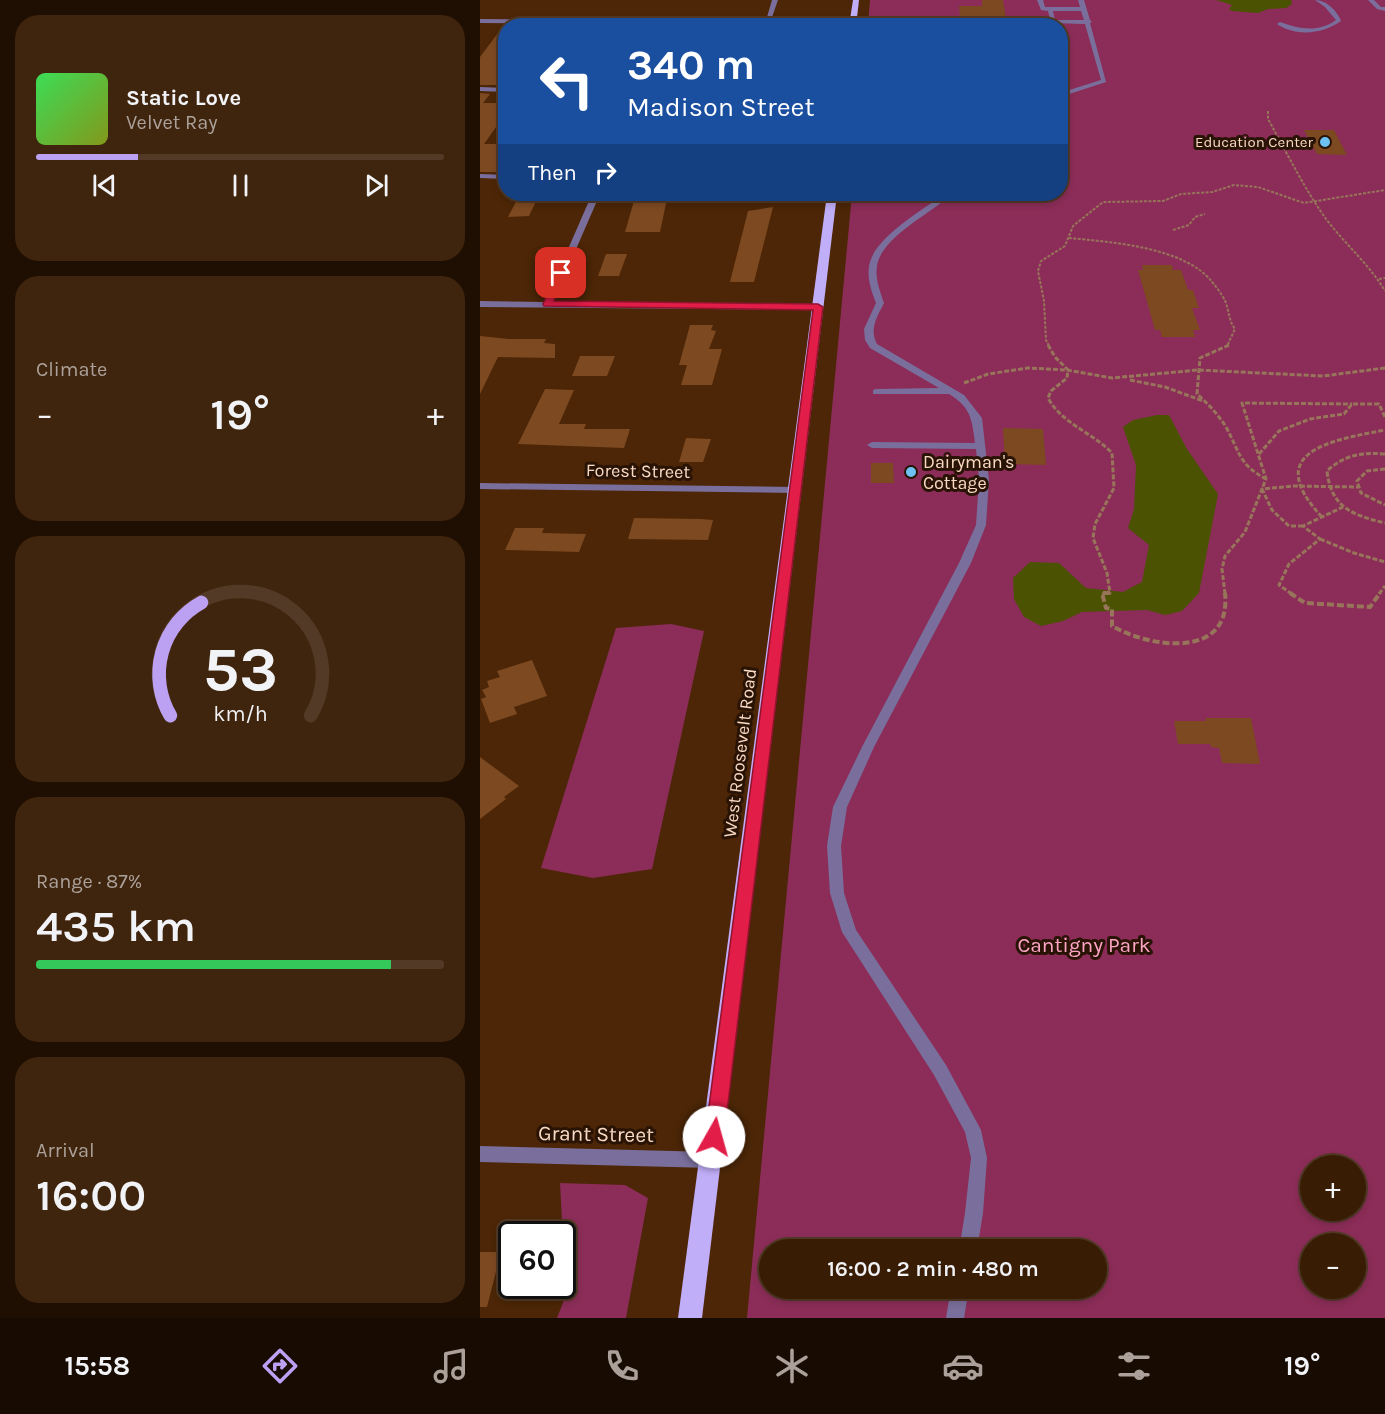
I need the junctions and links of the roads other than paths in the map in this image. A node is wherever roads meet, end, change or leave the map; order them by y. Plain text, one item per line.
1 (775, 0) edge
2 (856, 0) edge
3 (1040, 0) edge
4 (1081, 0) edge
5 (1318, 0) edge
6 (1371, 0) edge
7 (1050, 9) junction
8 (1084, 9) junction
9 (1385, 9) edge
10 (768, 18) edge
11 (853, 18) edge
12 (1052, 18) edge
13 (480, 21) edge
14 (498, 21) edge
15 (1068, 22) edge
16 (1089, 22) junction
17 (1280, 24) dead end
18 (480, 89) edge
19 (498, 90) edge
20 (1068, 93) edge
21 (480, 176) edge
22 (498, 177) edge
23 (593, 201) edge
24 (831, 201) edge
25 (939, 201) edge
26 (480, 304) edge
27 (548, 304) junction
28 (818, 307) junction
29 (951, 391) junction
30 (876, 392) dead end
31 (872, 445) dead end
32 (980, 446) junction
33 (480, 486) edge
34 (796, 490) junction
35 (480, 1154) edge
36 (711, 1160) junction
37 (970, 1239) edge
38 (958, 1299) edge
39 (690, 1318) edge
40 (955, 1318) edge

1 - 10 street
2 - 11 main road
3 - 7 street
4 - 8 street
5 - 17 street
6 - 9 street
7 - 8 street
7 - 12 street
8 - 16 street
13 - 14 street
15 - 16 street
16 - 20 street
18 - 19 street
21 - 22 street
23 - 27 street
24 - 28 main road, West Roosevelt Road
25 - 29 street
26 - 27 street
27 - 28 street
28 - 34 main road, West Roosevelt Road
29 - 30 street
29 - 32 street
31 - 32 street
32 - 37 street
33 - 34 street, Forest Street
34 - 36 main road, West Roosevelt Road
35 - 36 street, Grant Street
36 - 39 main road, West Roosevelt Road
38 - 40 street

